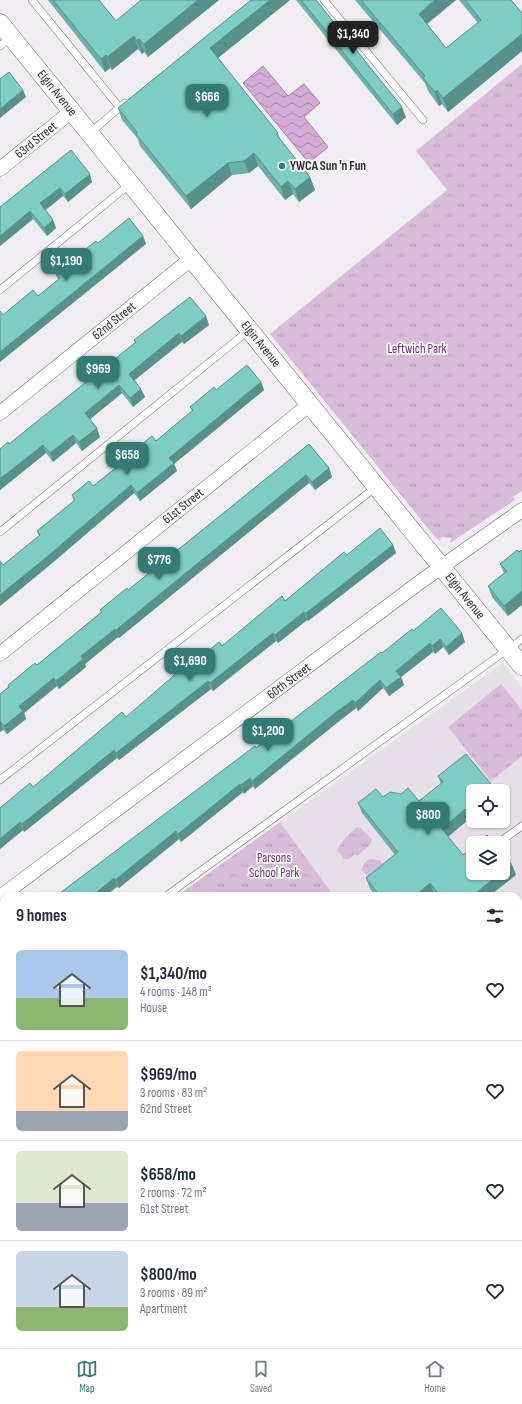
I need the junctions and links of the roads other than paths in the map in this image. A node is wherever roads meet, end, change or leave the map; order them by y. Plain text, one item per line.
1 (32, 0) edge
2 (324, 0) edge
3 (0, 23) edge
4 (6, 41) edge
5 (132, 98) edge
6 (120, 108) junction
7 (72, 111) junction
8 (423, 120) dead end
9 (90, 134) junction
10 (0, 169) edge
11 (131, 183) junction
12 (192, 259) junction
13 (0, 290) edge
14 (249, 330) junction
15 (310, 404) junction
16 (0, 413) edge
17 (376, 486) junction
18 (522, 510) edge
19 (0, 532) edge
20 (442, 567) junction
21 (515, 644) edge
22 (0, 654) edge
23 (522, 666) edge
24 (0, 780) edge
25 (522, 826) edge
26 (508, 836) edge
27 (7, 892) edge
28 (172, 892) edge

1 - 6 lane
2 - 8 lane
3 - 4 street, Elgin Avenue
4 - 7 street, Elgin Avenue
5 - 6 lane
6 - 9 lane
7 - 9 street, Elgin Avenue
7 - 10 street, 63rd Street
9 - 11 street, Elgin Avenue
11 - 12 street, Elgin Avenue
11 - 13 lane
12 - 14 street, Elgin Avenue
12 - 16 street, 62nd Street
14 - 15 street, Elgin Avenue
14 - 19 lane
15 - 17 street, Elgin Avenue
15 - 22 street, 61st Street
17 - 20 street, Elgin Avenue
17 - 24 lane
18 - 20 street, 60th Street
20 - 21 street, Elgin Avenue
20 - 27 street, 60th Street
21 - 23 street, Elgin Avenue
21 - 28 lane
25 - 26 lane

